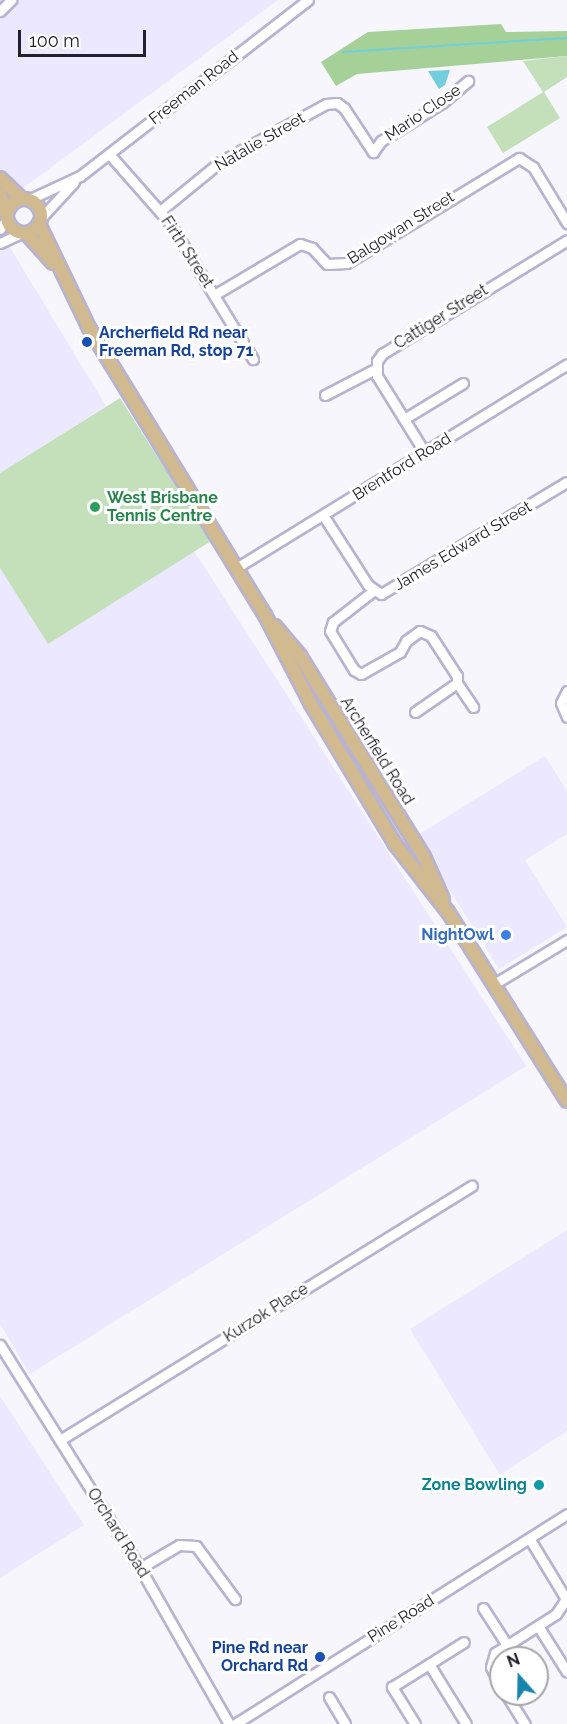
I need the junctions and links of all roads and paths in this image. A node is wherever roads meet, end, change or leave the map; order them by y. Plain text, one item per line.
1 (11, 0) edge
2 (308, 0) edge
3 (0, 11) edge
4 (468, 81) dead end
5 (337, 103) joint
6 (109, 154) junction
7 (80, 176) junction
8 (0, 178) edge
9 (0, 195) edge
10 (25, 200) junction
11 (160, 211) junction
12 (5, 221) edge
13 (40, 221) junction
14 (567, 223) edge
15 (23, 233) junction
16 (567, 240) edge
17 (0, 243) edge
18 (56, 266) junction
19 (214, 295) junction
20 (253, 359) dead end
21 (567, 364) edge
22 (375, 369) junction
23 (463, 383) dead end
24 (325, 395) dead end
25 (404, 419) junction
26 (425, 453) junction
27 (567, 482) edge
28 (323, 515) junction
29 (236, 568) junction
30 (373, 591) junction
31 (265, 615) junction
32 (458, 683) junction
33 (567, 692) edge
34 (473, 707) dead end
35 (415, 712) dead end
36 (567, 717) edge
37 (448, 912) junction
38 (567, 940) edge
39 (494, 984) junction
40 (567, 1101) edge
41 (472, 1186) dead end
42 (0, 1346) edge
43 (60, 1440) junction
44 (567, 1514) edge
45 (529, 1538) junction
46 (140, 1568) junction
47 (235, 1599) dead end
48 (483, 1608) dead end
49 (538, 1626) junction
50 (464, 1642) dead end
51 (507, 1645) joint
52 (429, 1664) junction
53 (567, 1672) edge
54 (329, 1697) dead end
55 (514, 1706) edge
56 (229, 1724) edge
57 (235, 1724) edge
58 (345, 1724) edge
59 (415, 1724) edge
60 (466, 1724) edge
61 (525, 1724) edge

1 - 3 street
2 - 6 street, Freeman Road
4 - 5 street, Mario Close
5 - 11 street, Natalie Street
6 - 7 street, Freeman Road
6 - 11 street, Firth Street
7 - 10 street, Freeman Road
7 - 13 street, Freeman Road
8 - 10 main road
9 - 12 main road
10 - 12 main road
10 - 13 main road
11 - 19 street, Firth Street
12 - 15 main road
13 - 15 main road
13 - 18 main road, Archerfield Road
14 - 19 street, Balgowan Street
15 - 17 street
15 - 18 main road, Archerfield Road
16 - 22 street, Cattiger Street
18 - 29 main road, Archerfield Road
19 - 20 street, Firth Street
21 - 26 street, Brentford Road
22 - 24 street
22 - 25 street
23 - 25 street
25 - 26 street
26 - 28 street, Brentford Road
27 - 30 street, James Edward Street
28 - 29 street, Brentford Road
28 - 30 street, James Edward Street
29 - 31 main road, Archerfield Road
30 - 32 street
31 - 37 main road, Archerfield Road
31 - 37 main road, Archerfield Road
32 - 34 street
32 - 35 street
33 - 36 street
37 - 39 main road, Archerfield Road
38 - 39 street
39 - 40 main road, Archerfield Road
41 - 43 street, Kurzok Place
42 - 43 street, Orchard Road
43 - 46 street, Orchard Road
44 - 45 street, Pine Road
45 - 49 street
45 - 57 street, Pine Road
46 - 47 street
46 - 56 street, Orchard Road
48 - 51 street
49 - 51 street
49 - 53 street
50 - 52 street
52 - 59 street
52 - 60 street
54 - 58 street
55 - 61 street

